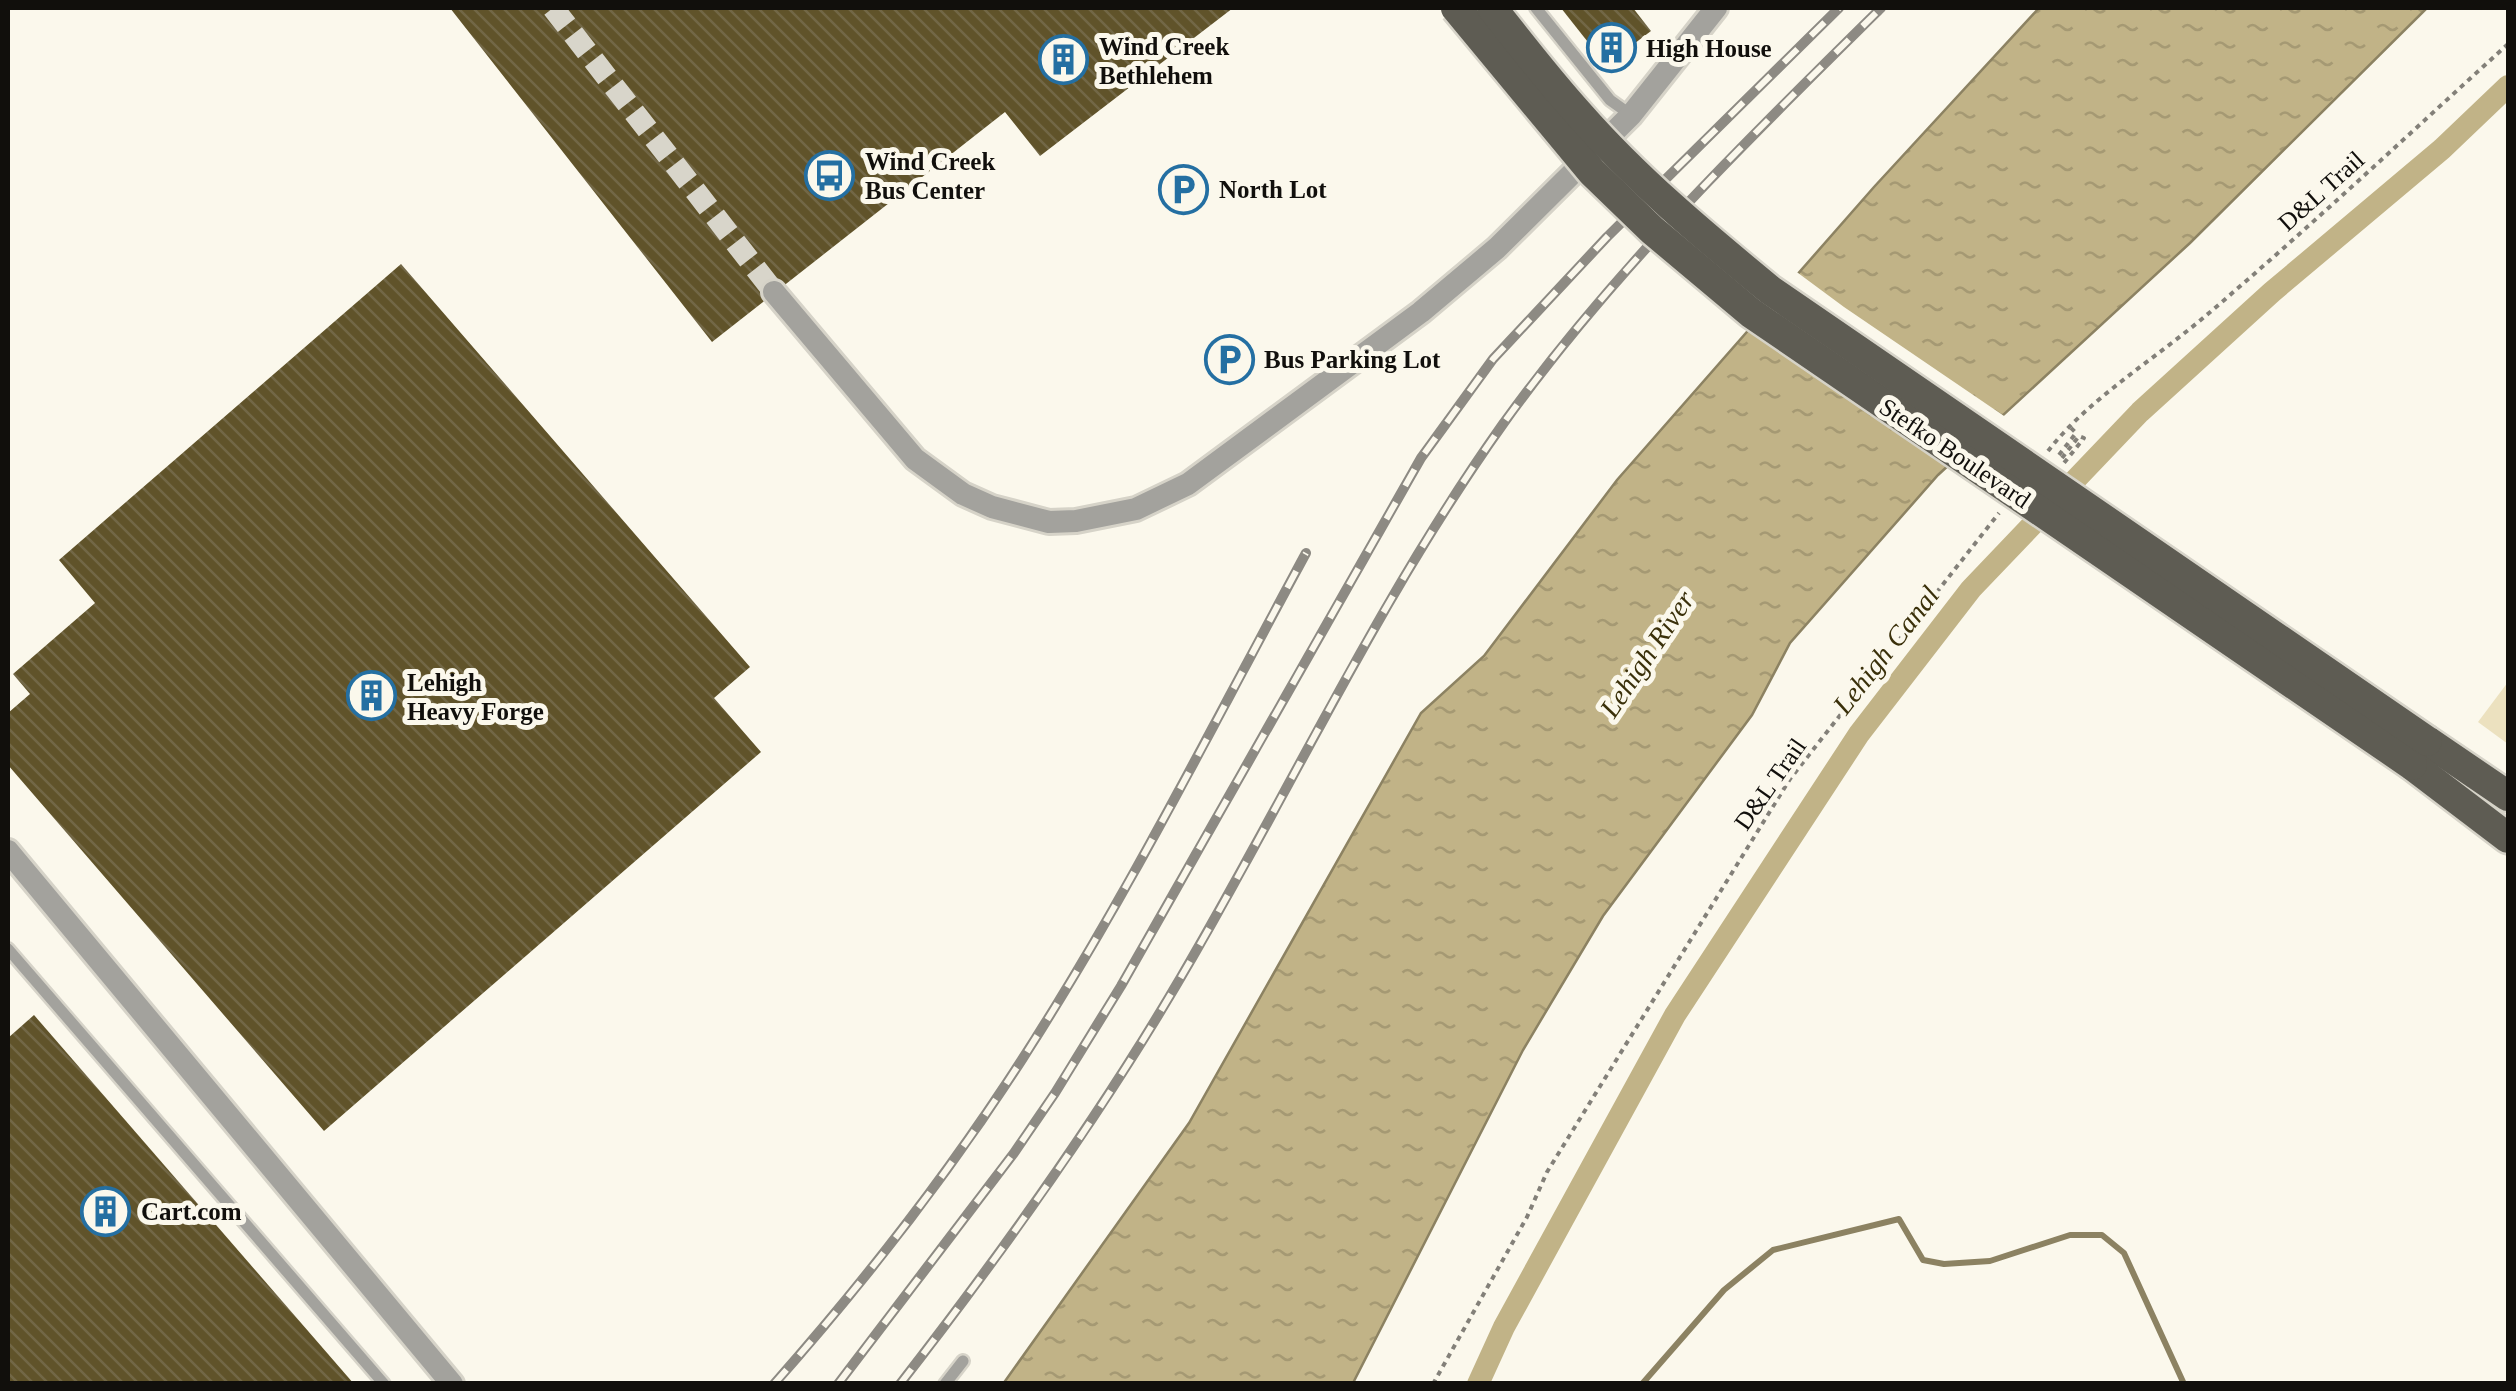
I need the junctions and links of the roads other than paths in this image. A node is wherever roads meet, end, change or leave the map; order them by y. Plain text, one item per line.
1 (1456, 8) edge
2 (1492, 8) edge
3 (1536, 8) edge
4 (1716, 8) edge
5 (1632, 115) junction
6 (774, 292) tunnel mouth
7 (2420, 753) junction
8 (2508, 796) edge
9 (2508, 838) edge
10 (8, 851) edge
11 (8, 949) edge
12 (964, 1361) dead end
13 (384, 1384) edge
14 (452, 1384) edge
15 (946, 1384) edge

1 - 7 main road, Stefko Boulevard, bridge
2 - 7 main road, Stefko Boulevard, bridge
3 - 5 lane
4 - 5 street
5 - 6 street
7 - 8 main road, Stefko Boulevard
7 - 9 main road, Stefko Boulevard
10 - 14 street
11 - 13 lane
12 - 15 lane

